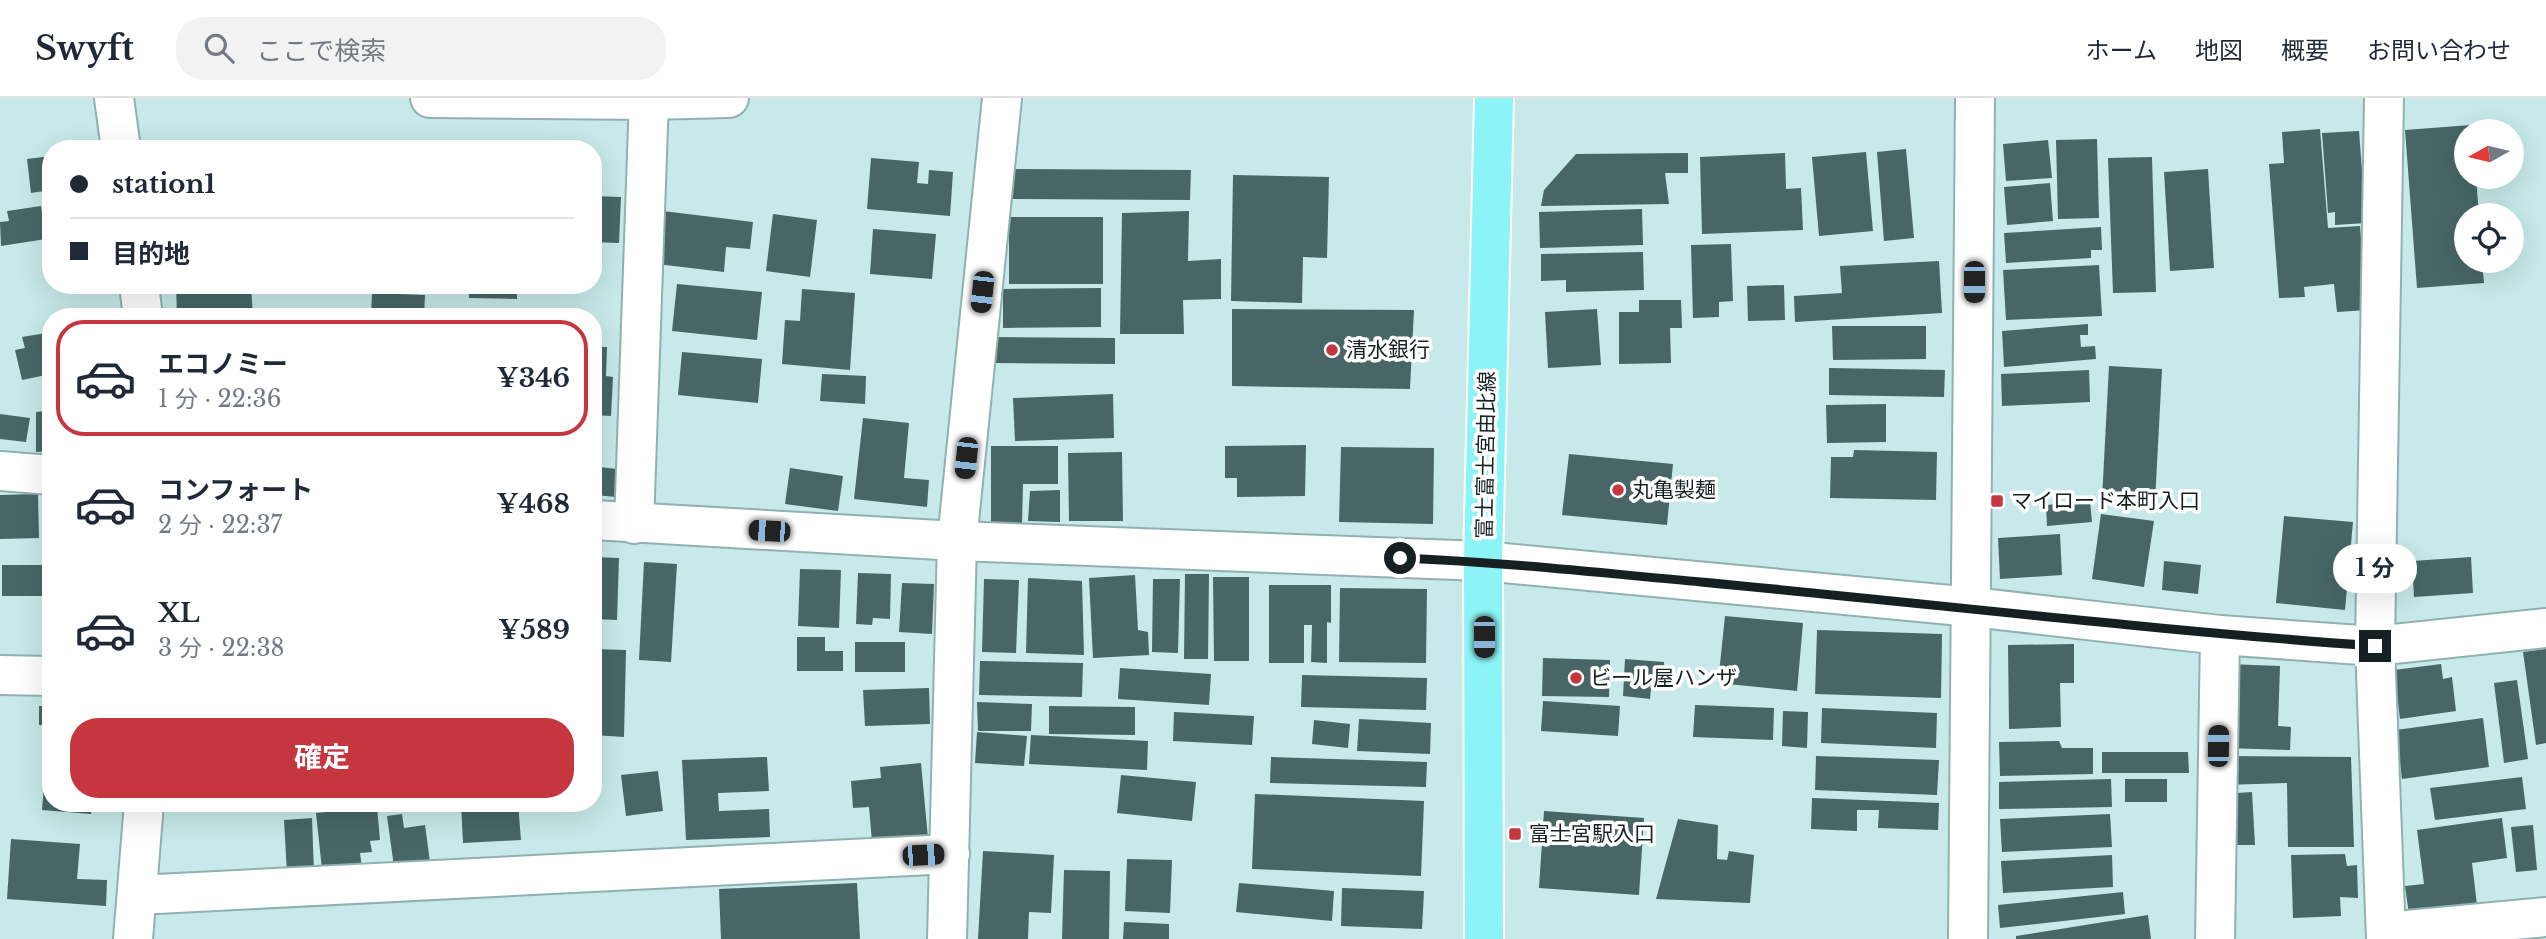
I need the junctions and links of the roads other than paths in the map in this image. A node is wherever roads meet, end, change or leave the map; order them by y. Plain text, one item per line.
1 (114, 98) edge
2 (430, 98) edge
3 (729, 98) edge
4 (1002, 98) edge
5 (1494, 98) edge
6 (1975, 98) edge
7 (2384, 98) edge
8 (648, 99) edge
9 (120, 140) edge
10 (0, 471) edge
11 (42, 474) edge
12 (602, 521) edge
13 (634, 524) junction
14 (957, 541) junction
15 (1483, 561) junction
16 (1972, 607) junction
17 (2546, 628) edge
18 (2220, 635) junction
19 (2375, 646) junction
20 (0, 675) edge
21 (42, 676) edge
22 (143, 812) edge
23 (950, 854) junction
24 (137, 895) junction
25 (2546, 917) edge
26 (2386, 936) edge
27 (133, 939) edge
28 (947, 939) edge
29 (1484, 939) edge
30 (1968, 939) edge
31 (2214, 939) edge

1 - 9 street
2 - 8 street
3 - 8 street
4 - 14 street
5 - 15 main road, 富士富士宮由比線
6 - 16 street
7 - 19 street
8 - 13 street
10 - 11 street
12 - 13 street
13 - 14 street
14 - 15 street
14 - 23 street
15 - 16 street
15 - 29 main road, 富士富士宮由比線
16 - 18 street
16 - 30 street
17 - 19 street
18 - 19 street
18 - 31 street
19 - 26 street
20 - 21 street
22 - 24 street
23 - 24 street
23 - 28 street
24 - 27 street
25 - 26 street

